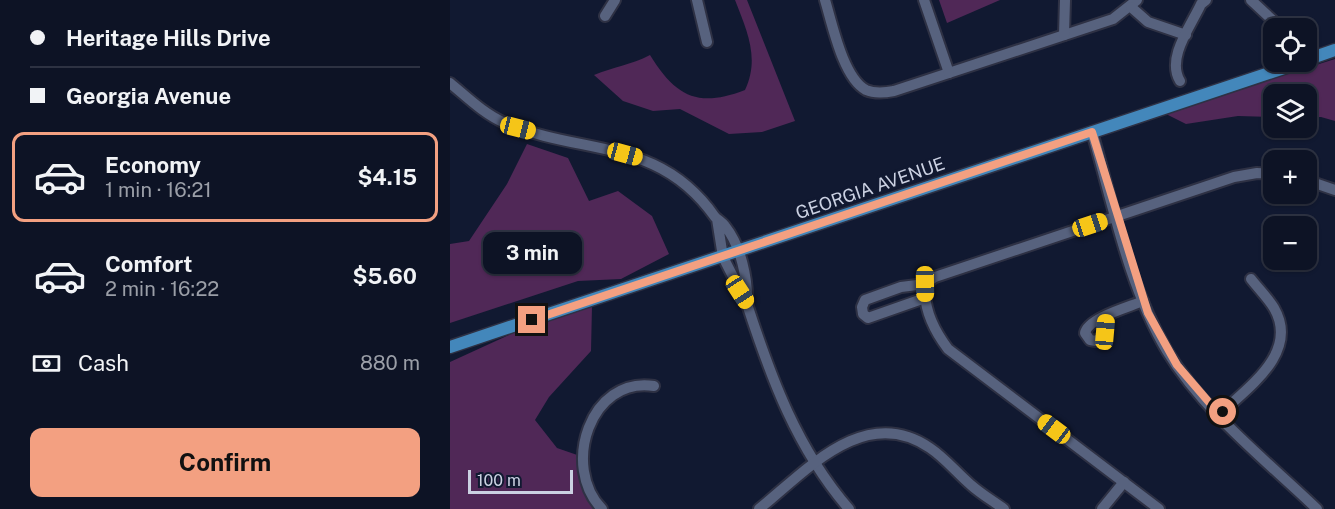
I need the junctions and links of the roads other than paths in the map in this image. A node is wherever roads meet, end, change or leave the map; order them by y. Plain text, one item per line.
1 (615, 0) edge
2 (697, 0) edge
3 (825, 0) edge
4 (924, 0) edge
5 (1065, 0) edge
6 (1206, 0) edge
7 (1251, 0) edge
8 (1134, 4) edge
9 (605, 16) dead end
10 (1270, 18) edge
11 (1186, 34) junction
12 (1064, 35) junction
13 (707, 42) dead end
14 (1335, 50) edge
15 (1317, 56) edge
16 (1272, 72) edge
17 (949, 73) junction
18 (1180, 81) dead end
19 (450, 83) edge
20 (1092, 132) junction
21 (1263, 173) edge
22 (1317, 184) edge
23 (1335, 190) edge
24 (1117, 216) junction
25 (717, 219) junction
26 (739, 252) junction
27 (723, 257) junction
28 (1251, 279) dead end
29 (925, 284) junction
30 (926, 298) junction
31 (1143, 302) junction
32 (747, 304) junction
33 (1106, 316) dead end
34 (450, 347) edge
35 (654, 386) dead end
36 (1220, 415) junction
37 (815, 464) junction
38 (1124, 482) junction
39 (602, 509) edge
40 (759, 509) edge
41 (849, 509) edge
42 (1004, 509) edge
43 (1102, 509) edge
44 (1160, 509) edge
45 (1317, 509) edge

1 - 9 street
2 - 13 street
3 - 17 street
4 - 17 street
5 - 12 street
6 - 11 street
7 - 10 street
8 - 11 street
8 - 12 street
11 - 18 street
12 - 17 street
14 - 15 main road
16 - 20 main road, GEORGIA AVENUE
19 - 25 street
20 - 24 street
20 - 26 main road, GEORGIA AVENUE
21 - 24 street
22 - 23 street
24 - 29 street
24 - 31 street
25 - 26 street
25 - 27 street
26 - 27 main road, GEORGIA AVENUE
26 - 32 street
27 - 32 street
27 - 34 main road, GEORGIA AVENUE
28 - 36 street
29 - 30 street
29 - 30 street
30 - 38 street
31 - 33 street
31 - 36 street
32 - 37 street
35 - 39 street
36 - 45 street
37 - 40 street
37 - 41 street
37 - 42 street
38 - 43 street
38 - 44 street

